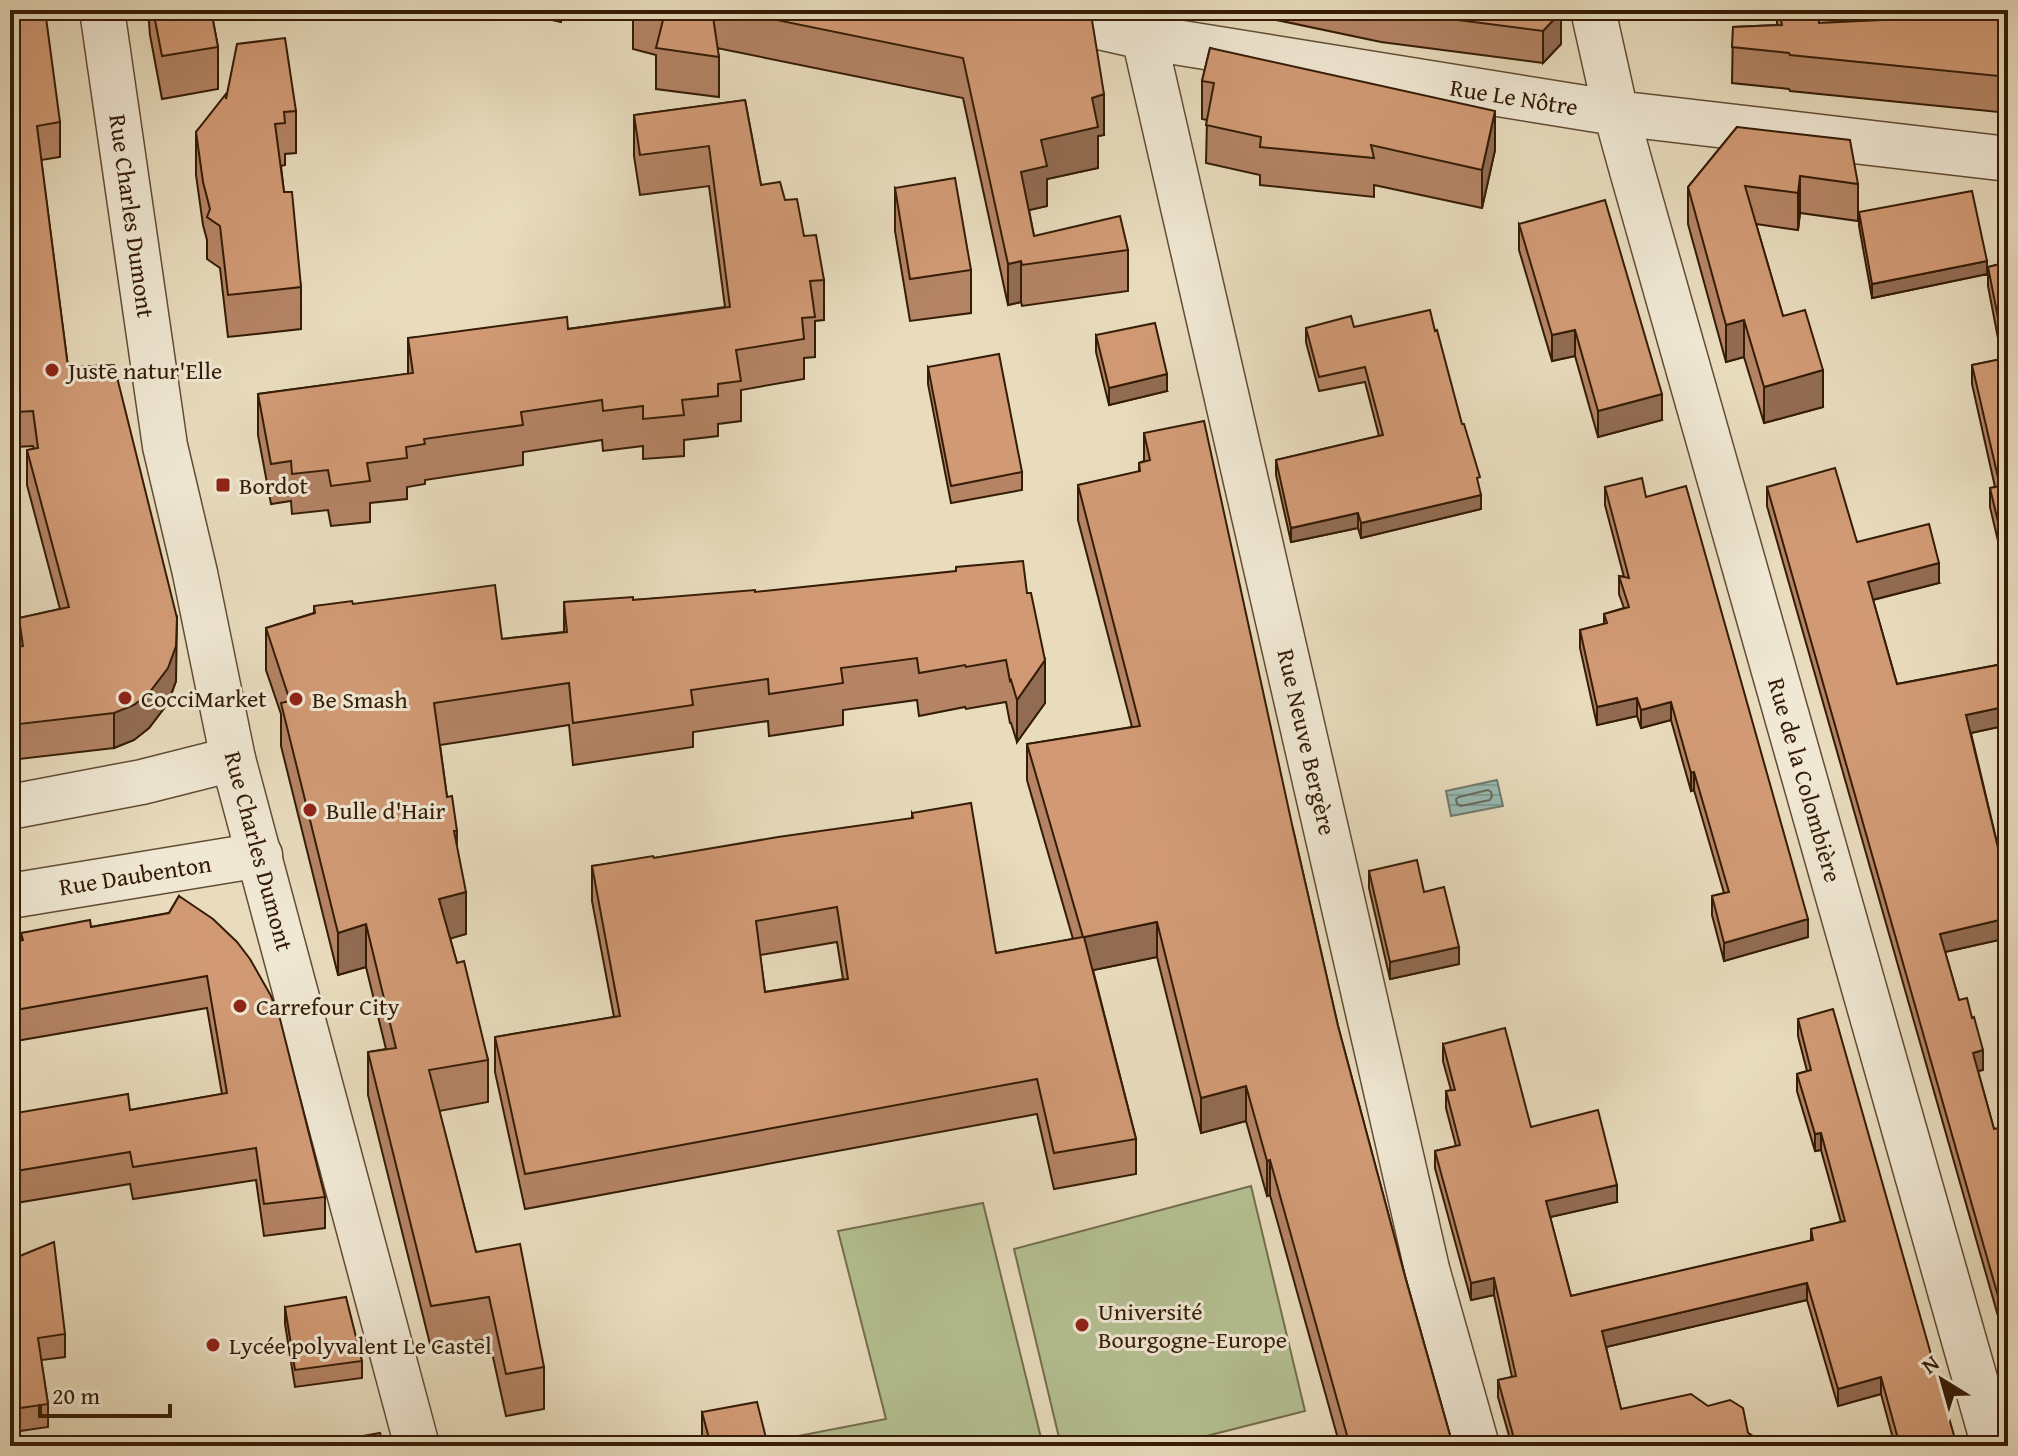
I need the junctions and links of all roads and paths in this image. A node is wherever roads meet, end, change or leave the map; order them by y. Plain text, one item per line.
1 (102, 10) edge
2 (1024, 10) edge
3 (1593, 10) edge
4 (1143, 23) edge
5 (1616, 113) junction
6 (2008, 159) edge
7 (233, 759) junction
8 (10, 807) edge
9 (260, 855) junction
10 (10, 896) edge
11 (417, 1446) edge
12 (1477, 1446) edge
13 (1994, 1446) edge

1 - 7 street, Rue Charles Dumont
2 - 4 street, Rue Le Nôtre
3 - 5 street, Rue de la Colombière
4 - 5 street, Rue Le Nôtre
4 - 12 street, Rue Neuve Bergère
5 - 6 street, Rue Le Nôtre
5 - 13 street, Rue de la Colombière
7 - 8 street
7 - 9 street, Rue Charles Dumont
9 - 10 street, Rue Daubenton
9 - 11 street, Rue Charles Dumont

